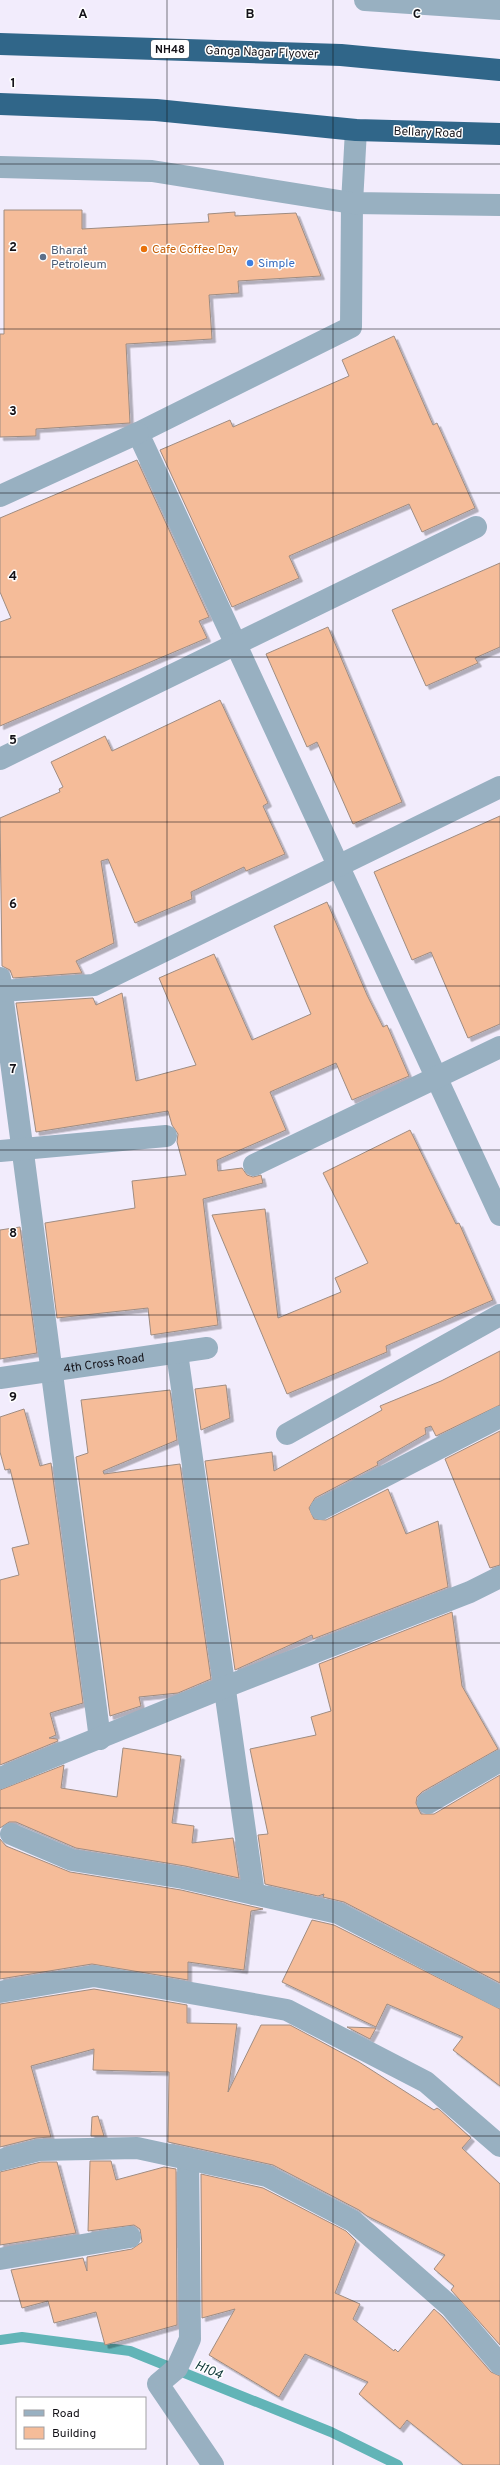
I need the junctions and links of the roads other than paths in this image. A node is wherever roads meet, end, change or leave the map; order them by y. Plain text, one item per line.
1 (365, 0) edge
2 (500, 9) edge
3 (0, 44) edge
4 (500, 70) edge
5 (0, 104) edge
6 (356, 130) junction
7 (500, 134) edge
8 (0, 167) edge
9 (352, 203) junction
10 (500, 205) edge
11 (138, 433) junction
12 (0, 496) edge
13 (476, 527) dead end
14 (235, 644) junction
15 (0, 759) edge
16 (500, 787) edge
17 (338, 865) junction
18 (1, 987) edge
19 (500, 1047) edge
20 (436, 1078) junction
21 (166, 1136) dead end
22 (21, 1148) junction
23 (0, 1151) edge
24 (254, 1165) dead end
25 (500, 1215) edge
26 (500, 1316) edge
27 (207, 1348) dead end
28 (177, 1353) junction
29 (52, 1371) junction
30 (0, 1378) edge
31 (500, 1417) edge
32 (287, 1434) dead end
33 (321, 1509) dead end
34 (500, 1577) edge
35 (225, 1687) junction
36 (100, 1739) junction
37 (500, 1761) edge
38 (0, 1778) edge
39 (428, 1803) dead end
40 (11, 1834) dead end
41 (254, 1894) junction
42 (0, 1992) edge
43 (500, 1998) edge
44 (500, 2146) edge
45 (188, 2159) junction
46 (0, 2160) edge
47 (130, 2237) dead end
48 (0, 2259) edge
49 (500, 2364) edge
50 (213, 2465) edge

1 - 2 street
3 - 4 highway, Ganga Nagar Flyover / NH48
5 - 6 highway
6 - 7 highway, Bellary Road
6 - 9 street
8 - 9 street
9 - 10 street
9 - 11 street
11 - 12 street
11 - 14 street
13 - 14 street
14 - 15 street
14 - 17 street
16 - 17 street
17 - 18 street
17 - 20 street
18 - 22 street
19 - 20 street
20 - 24 street
20 - 25 street
21 - 22 street
22 - 23 street
22 - 29 street
26 - 32 street
27 - 28 street, 4th Cross Road
28 - 29 street, 4th Cross Road
28 - 35 street
29 - 30 street, 4th Cross Road
29 - 36 street
31 - 33 street
34 - 35 street
35 - 36 street
35 - 41 street
36 - 38 street
37 - 39 street
40 - 41 street
41 - 43 street
42 - 44 street
45 - 46 street
45 - 49 street
45 - 50 street
47 - 48 street

